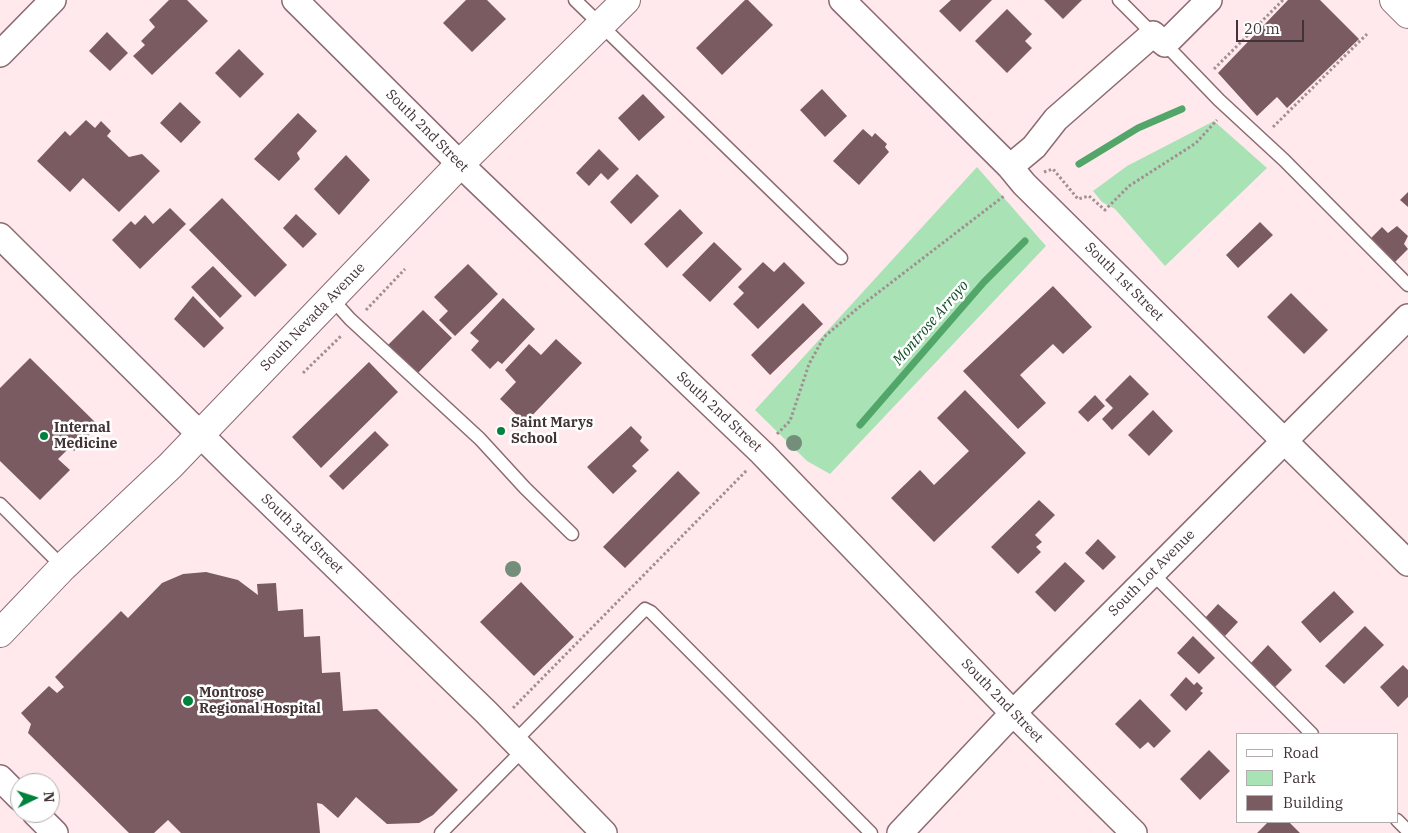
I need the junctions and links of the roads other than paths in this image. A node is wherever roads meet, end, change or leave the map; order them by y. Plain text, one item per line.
1 (295, 0) edge
2 (575, 0) edge
3 (626, 0) edge
4 (842, 0) edge
5 (1119, 0) edge
6 (1210, 0) edge
7 (1394, 0) edge
8 (45, 3) edge
9 (1408, 14) edge
10 (600, 25) junction
11 (1159, 39) junction
12 (0, 54) edge
13 (460, 164) junction
14 (1010, 167) junction
15 (0, 236) edge
16 (841, 258) dead end
17 (1408, 285) edge
18 (331, 298) junction
19 (1408, 317) edge
20 (200, 434) junction
21 (1284, 440) junction
22 (0, 504) edge
23 (572, 534) dead end
24 (1408, 563) edge
25 (63, 567) junction
26 (1152, 573) junction
27 (0, 633) edge
28 (1012, 713) junction
29 (1311, 733) edge
30 (519, 745) junction
31 (0, 778) edge
32 (10, 788) edge
33 (1398, 821) edge
34 (45, 823) edge
35 (1408, 831) edge
36 (55, 833) edge
37 (440, 833) edge
38 (604, 833) edge
39 (871, 833) edge
40 (900, 833) edge
41 (1134, 833) edge

1 - 13 street, South 2nd Street
2 - 10 lane
3 - 10 street, South Nevada Avenue
4 - 14 street, South 1st Street
5 - 11 lane
6 - 11 street
7 - 9 street
8 - 12 street
10 - 13 street, South Nevada Avenue
10 - 16 lane
11 - 14 street
11 - 17 lane
13 - 18 street, South Nevada Avenue
13 - 28 street, South 2nd Street
14 - 21 street, South 1st Street
15 - 20 street, South 3rd Street
18 - 20 street, South Nevada Avenue
18 - 23 lane
19 - 21 street, South Lot Avenue
20 - 25 street, South Nevada Avenue
20 - 30 street, South 3rd Street
21 - 24 street, South 1st Street
21 - 26 street, South Lot Avenue
22 - 25 lane
25 - 27 street, South Nevada Avenue
26 - 28 street, South Lot Avenue
26 - 29 lane
28 - 40 street, South Lot Avenue
28 - 41 street, South 2nd Street
30 - 37 lane
30 - 38 street, South 3rd Street
30 - 39 lane
31 - 32 street
33 - 35 lane
34 - 36 street

